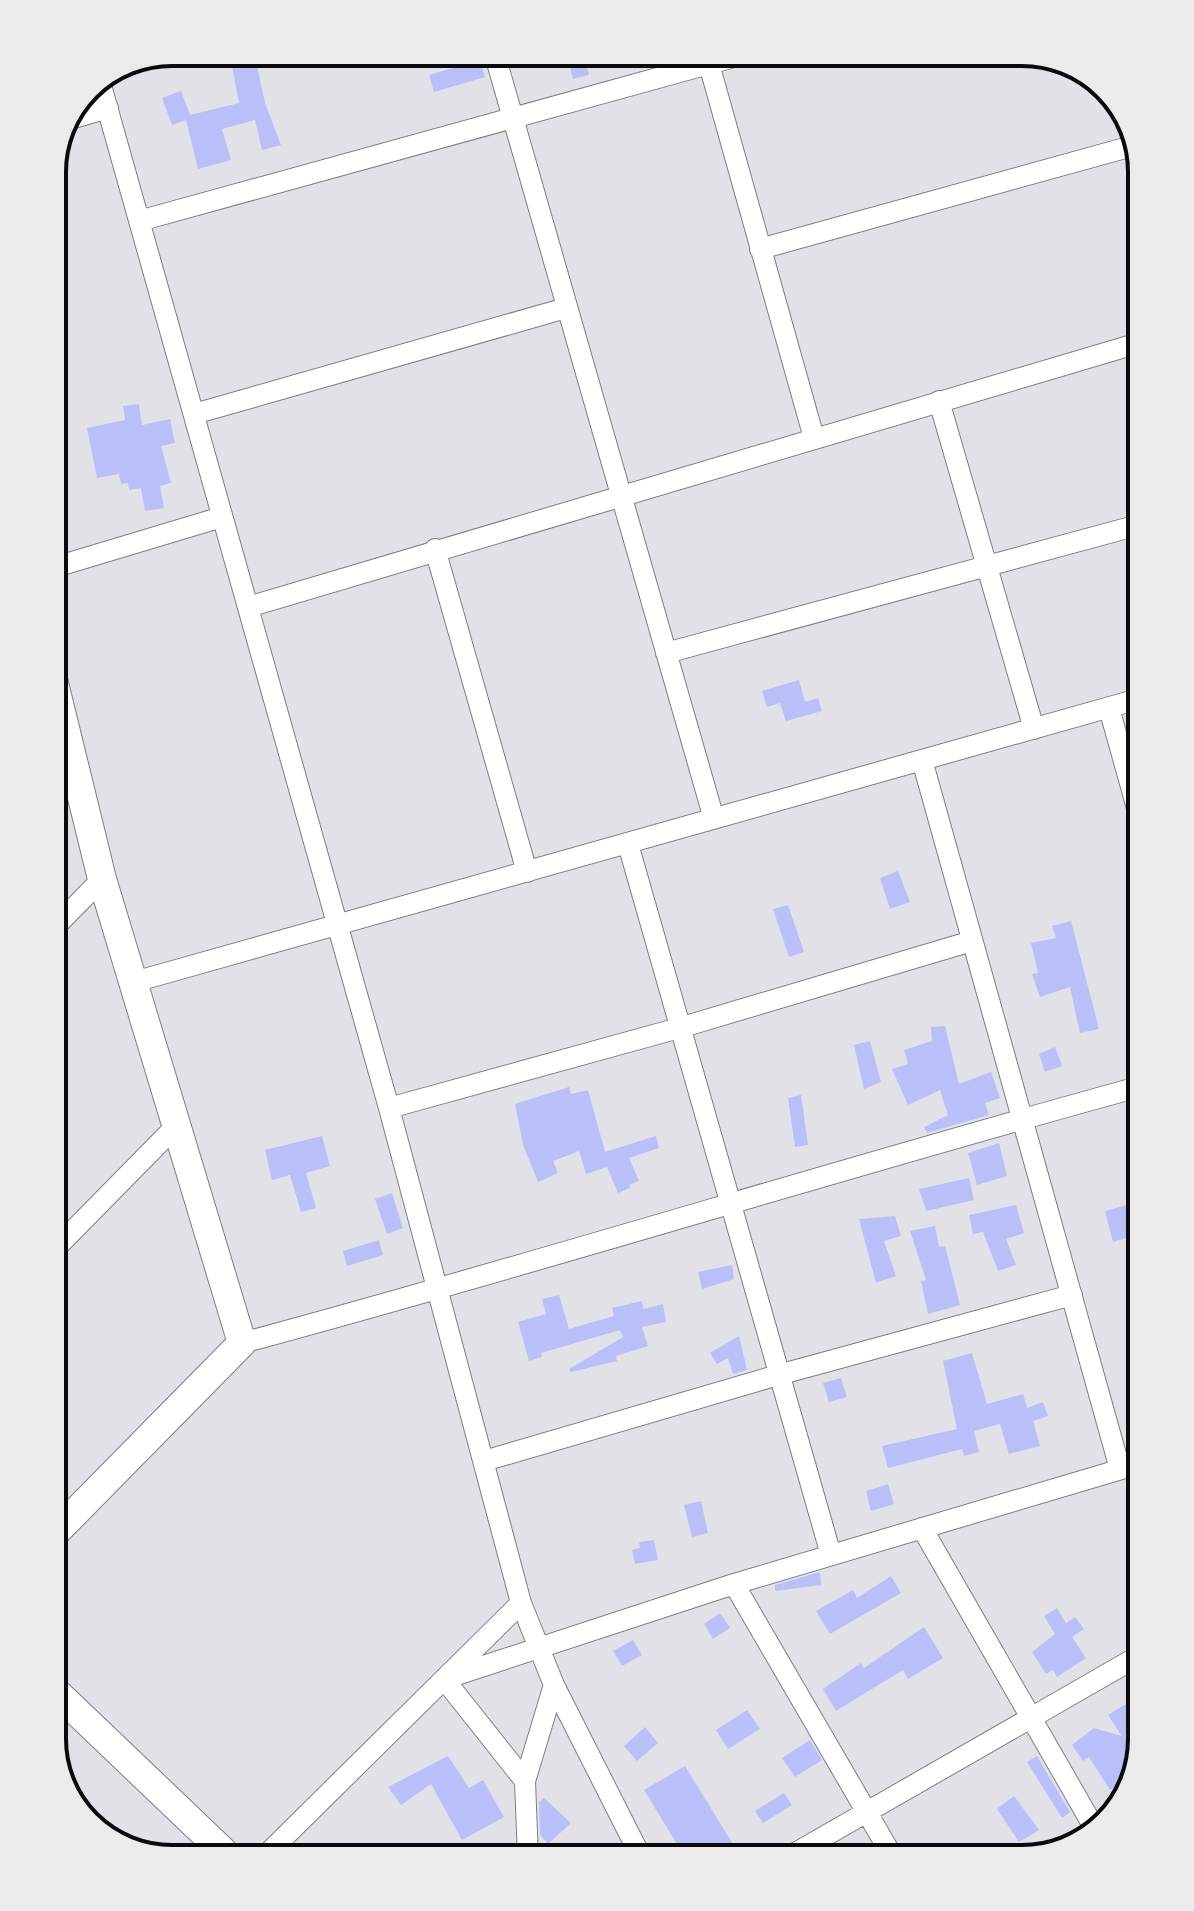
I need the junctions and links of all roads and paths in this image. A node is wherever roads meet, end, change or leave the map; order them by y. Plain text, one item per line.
1 (498, 66) edge
2 (702, 66) edge
3 (710, 66) edge
4 (103, 92) edge
5 (108, 108) junction
6 (83, 115) edge
7 (512, 118) junction
8 (1125, 148) edge
9 (139, 221) junction
10 (760, 249) junction
11 (566, 308) junction
12 (1128, 346) edge
13 (939, 401) junction
14 (194, 414) junction
15 (814, 438) junction
16 (620, 494) junction
17 (222, 517) junction
18 (1128, 528) edge
19 (435, 549) junction
20 (66, 564) edge
21 (987, 568) junction
22 (248, 607) junction
23 (666, 653) junction
24 (1128, 702) edge
25 (1109, 708) junction
26 (1034, 729) junction
27 (66, 732) edge
28 (922, 760) junction
29 (1128, 776) edge
30 (714, 819) junction
31 (628, 844) junction
32 (527, 872) junction
33 (102, 879) junction
34 (66, 916) edge
35 (337, 926) junction
36 (972, 941) junction
37 (134, 982) junction
38 (679, 1028) junction
39 (1128, 1090) edge
40 (389, 1108) junction
41 (1022, 1119) junction
42 (177, 1125) junction
43 (728, 1203) junction
44 (66, 1238) edge
45 (438, 1290) junction
46 (1072, 1295) junction
47 (242, 1343) junction
48 (778, 1375) junction
49 (484, 1461) junction
50 (1128, 1467) edge
51 (1120, 1469) junction
52 (66, 1522) edge
53 (922, 1528) junction
54 (831, 1555) junction
55 (734, 1584) junction
56 (521, 1603) junction
57 (539, 1645) junction
58 (1128, 1662) edge
59 (444, 1679) junction
60 (554, 1685) junction
61 (66, 1701) edge
62 (1032, 1717) junction
63 (525, 1781) junction
64 (866, 1812) junction
65 (1090, 1820) edge
66 (216, 1845) edge
67 (276, 1845) edge
68 (527, 1845) edge
69 (635, 1845) edge
70 (809, 1845) edge
71 (886, 1845) edge

1 - 7 street
2 - 7 street
3 - 10 street
4 - 5 street
5 - 6 street
5 - 9 street
7 - 9 street
7 - 11 street
8 - 10 street
9 - 14 street
10 - 15 street
11 - 14 street
11 - 16 street
12 - 13 street
13 - 15 street
13 - 21 street
14 - 17 street
15 - 16 street
16 - 19 street
16 - 23 street
17 - 20 street
17 - 22 street
18 - 21 street
19 - 22 street
19 - 32 street
21 - 23 street
21 - 26 street
22 - 35 street
23 - 30 street
24 - 25 street
25 - 26 street
25 - 29 street
26 - 28 street
27 - 33 street
28 - 30 street
28 - 36 street
30 - 31 street
31 - 32 street
31 - 38 street
32 - 35 street
33 - 34 street
33 - 37 street
35 - 37 street
35 - 40 street
36 - 38 street
36 - 41 street
37 - 42 street
38 - 40 street
38 - 43 street
39 - 41 street
40 - 45 street
41 - 43 street
41 - 46 street
42 - 44 street
42 - 47 street
43 - 45 street
43 - 48 street
45 - 47 street
45 - 49 street
46 - 48 street
46 - 51 street
47 - 52 street
48 - 49 street
48 - 54 street
49 - 56 street
50 - 51 street
51 - 53 street
53 - 54 street
53 - 62 street
54 - 55 street
55 - 57 street
55 - 64 street
56 - 57 street
56 - 59 street
57 - 59 street
57 - 60 street
58 - 62 street
59 - 63 street
59 - 67 street
60 - 63 street
60 - 69 street
61 - 66 street
62 - 64 street
62 - 65 street
63 - 68 street
64 - 70 street
64 - 71 street

